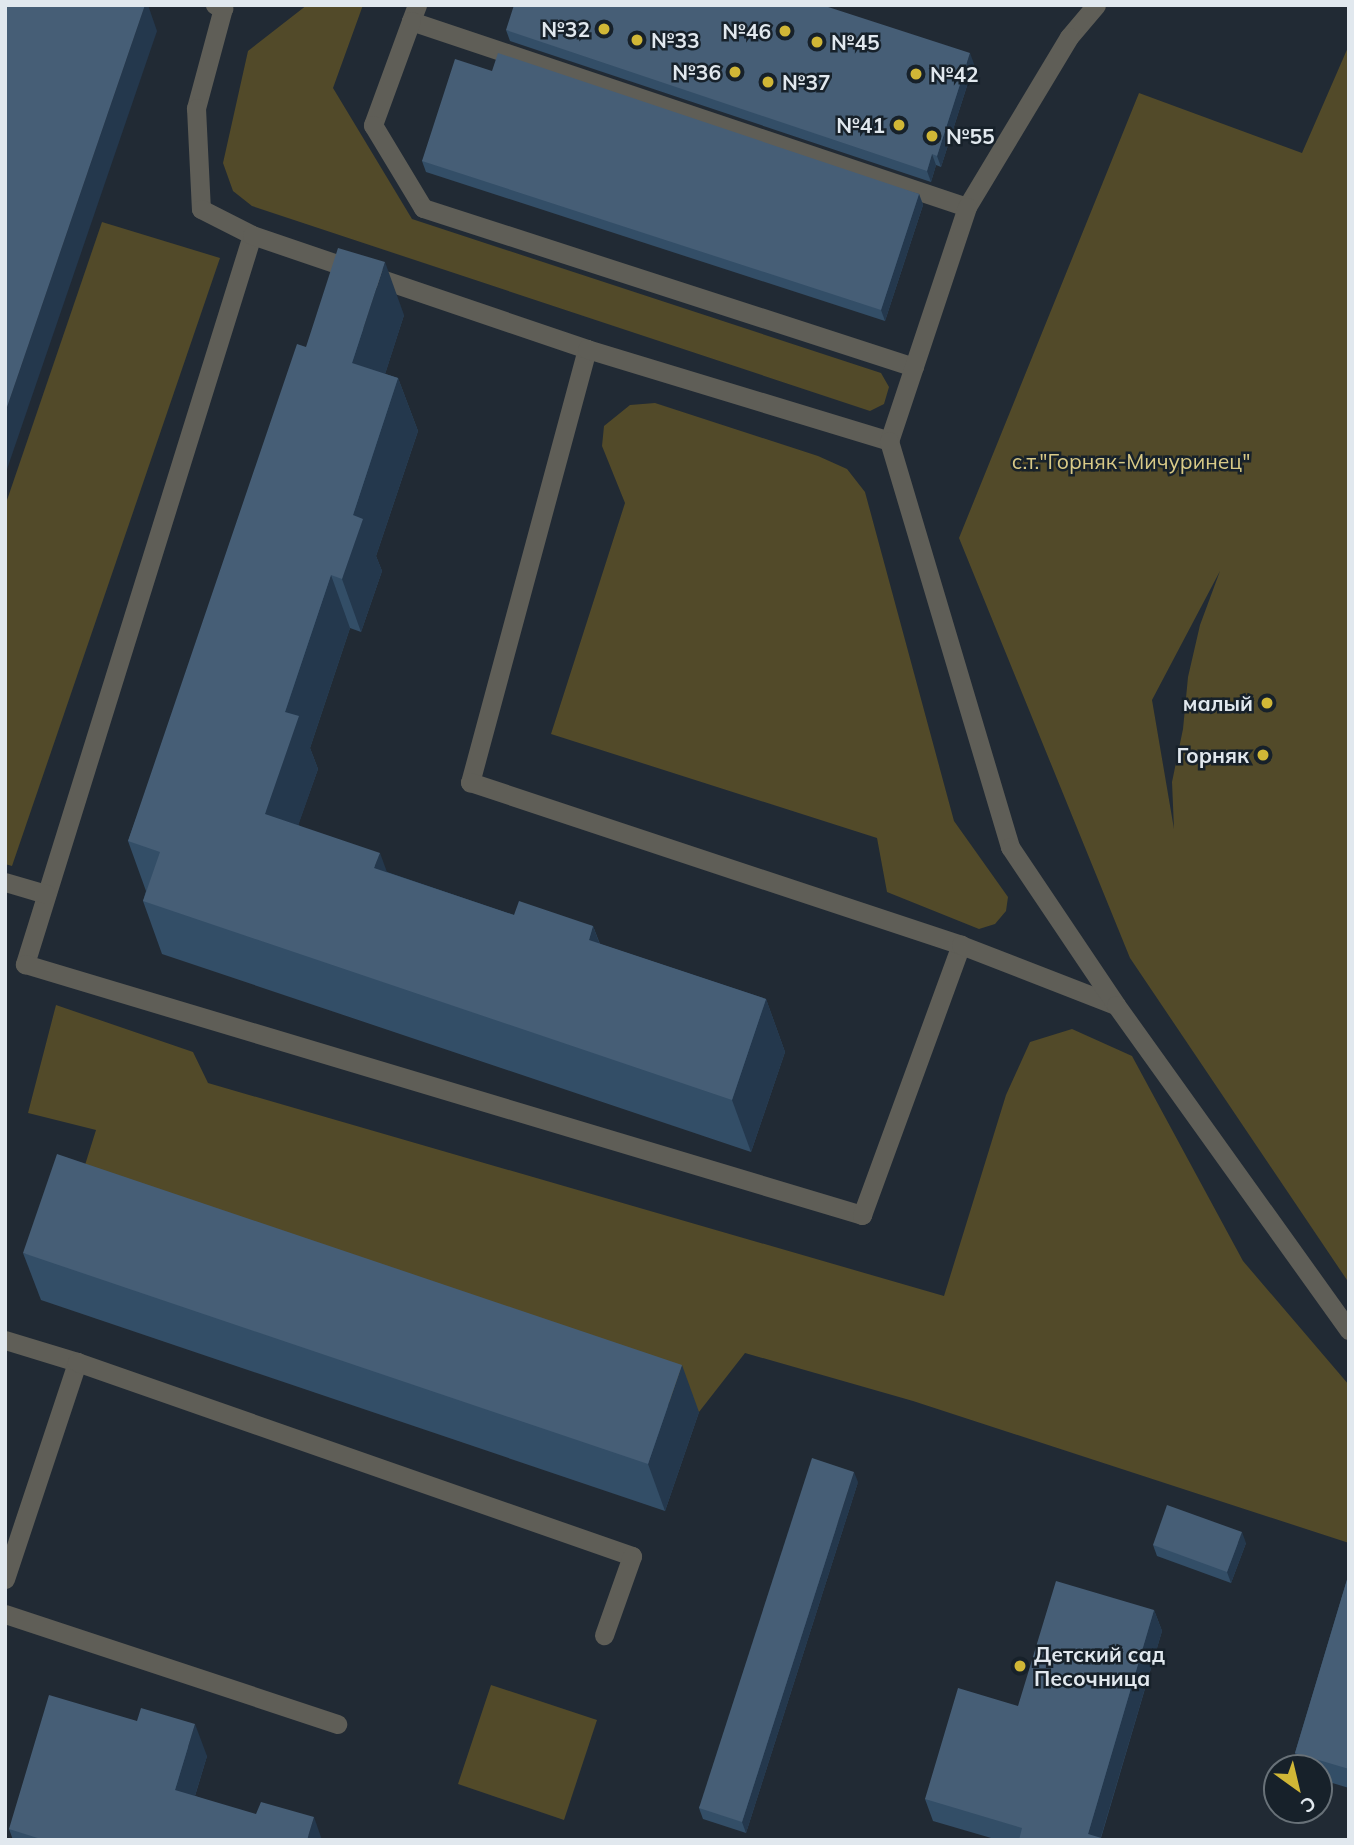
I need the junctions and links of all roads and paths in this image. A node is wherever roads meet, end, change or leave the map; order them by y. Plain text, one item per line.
1 (1096, 5) edge
2 (222, 6) edge
3 (414, 13) edge
4 (967, 207) junction
5 (252, 235) junction
6 (587, 349) junction
7 (914, 367) junction
8 (889, 441) junction
9 (5, 882) edge
10 (46, 894) junction
11 (961, 945) junction
12 (1116, 1005) junction
13 (1349, 1330) edge
14 (5, 1340) edge
15 (77, 1362) junction
16 (5, 1579) edge
17 (5, 1614) edge
18 (604, 1635) dead end
19 (337, 1724) dead end

1 - 4 street
2 - 5 street
3 - 4 street
3 - 7 street
4 - 7 street
5 - 6 street
5 - 10 street
6 - 8 street
6 - 11 street
7 - 8 street
8 - 12 street
9 - 10 street
10 - 11 street
11 - 12 street
12 - 13 street
14 - 15 street
15 - 16 street
15 - 18 street
17 - 19 street

